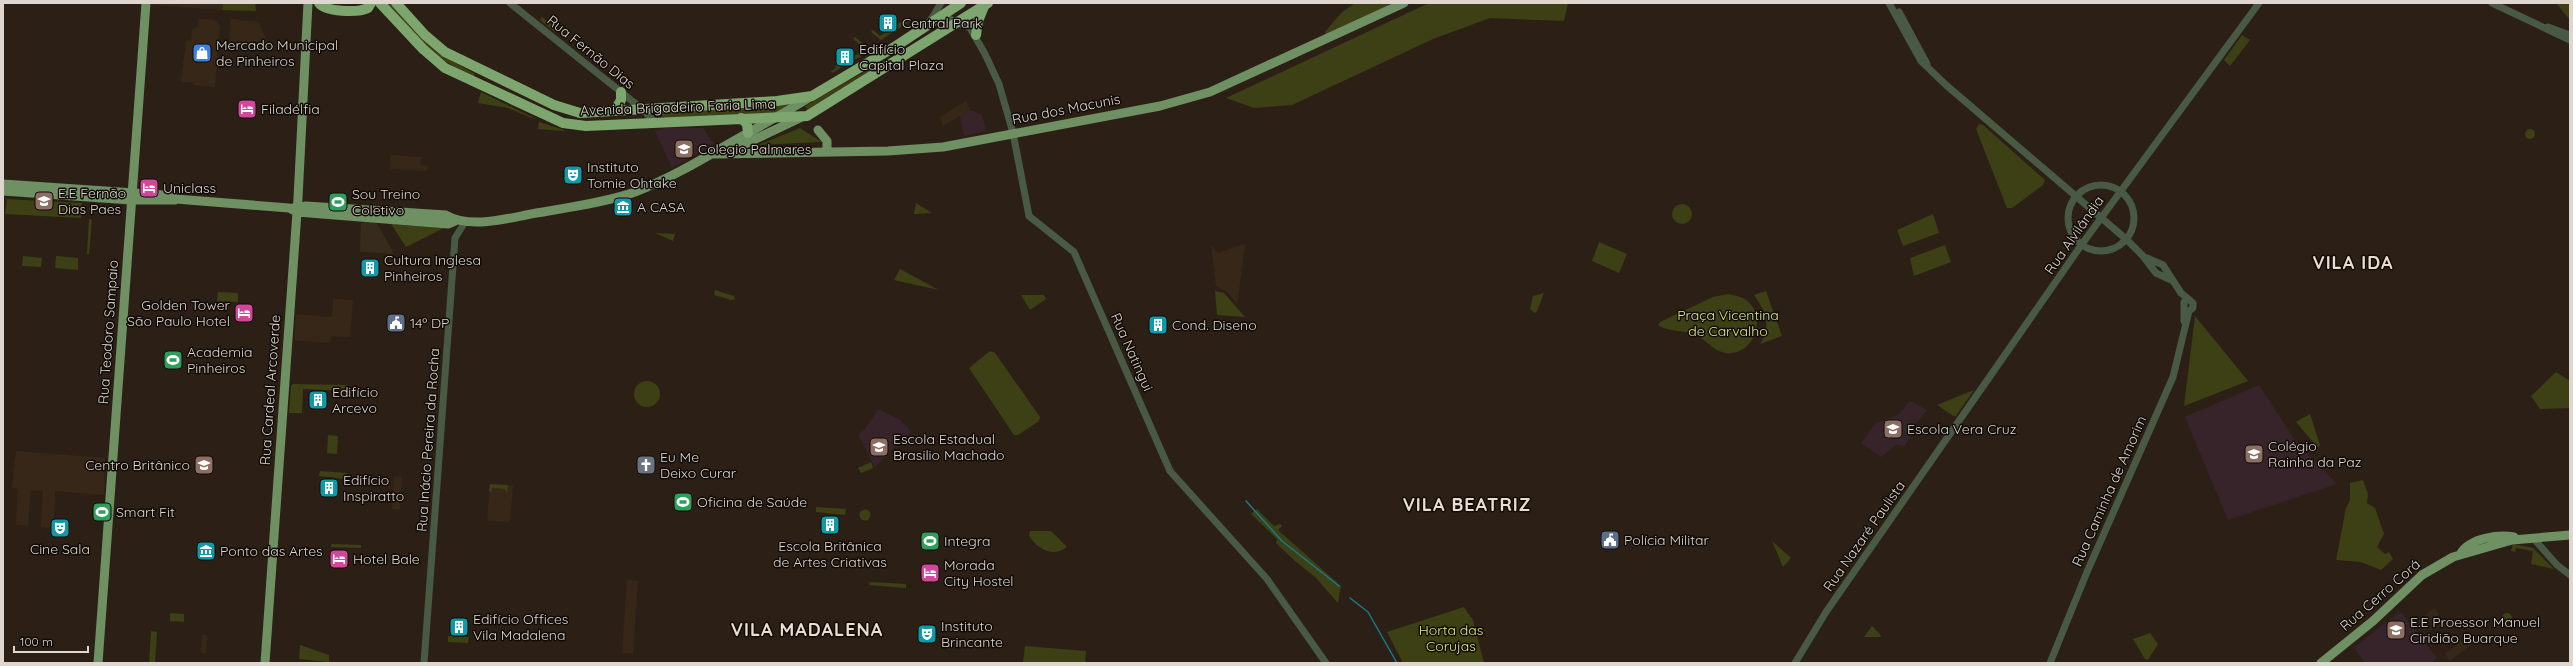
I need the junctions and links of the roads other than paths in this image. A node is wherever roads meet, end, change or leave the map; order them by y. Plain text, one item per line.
1 (146, 3) edge
2 (319, 3) edge
3 (371, 3) edge
4 (380, 3) edge
5 (396, 3) edge
6 (510, 3) edge
7 (941, 3) edge
8 (961, 3) edge
9 (983, 3) edge
10 (1404, 3) edge
11 (1889, 3) edge
12 (1894, 3) edge
13 (2259, 3) edge
14 (2492, 3) edge
15 (309, 5) edge
16 (943, 16) junction
17 (958, 22) junction
18 (2546, 27) junction
19 (925, 28) junction
20 (976, 35) junction
21 (2570, 35) edge
22 (2570, 40) edge
23 (1927, 64) junction
24 (478, 84) junction
25 (621, 92) junction
26 (812, 96) junction
27 (548, 102) junction
28 (641, 108) junction
29 (614, 110) junction
30 (780, 116) junction
31 (802, 117) junction
32 (741, 118) junction
33 (655, 122) junction
34 (818, 130) dead end
35 (748, 133) junction
36 (1013, 133) junction
37 (828, 151) junction
38 (714, 154) junction
39 (3, 184) edge
40 (3, 191) edge
41 (2121, 191) junction
42 (2076, 196) junction
43 (131, 197) junction
44 (295, 209) junction
45 (2101, 218) junction
46 (465, 222) junction
47 (2126, 239) junction
48 (2082, 244) junction
49 (1956, 425) joint
50 (2570, 535) edge
51 (2534, 539) junction
52 (2570, 575) edge
53 (1321, 655) junction
54 (98, 663) edge
55 (265, 663) edge
56 (424, 663) edge
57 (1326, 663) edge
58 (1330, 663) edge
59 (1795, 663) edge
60 (2050, 663) edge
61 (2321, 663) edge

1 - 43 main road, Rua Teodoro Sampaio
2 - 3 highway
4 - 24 highway, Avenida Brigadeiro Faria Lima
5 - 27 highway, Avenida Brigadeiro Faria Lima
6 - 25 street, Rua Fernão Dias
7 - 19 street
8 - 16 highway
9 - 17 highway
9 - 20 highway
10 - 36 main road, Rua dos Macunis
11 - 23 street
12 - 23 street
13 - 41 street, Rua Alvilândia
14 - 18 street
15 - 44 main road, Rua Cardeal Arcoverde
16 - 17 street
16 - 19 highway
17 - 20 street
17 - 31 highway
18 - 21 street
18 - 22 street
19 - 26 highway
20 - 36 street, Rua Natingui
23 - 42 street, Rua Caminha de Amorim
24 - 27 highway
24 - 33 highway, Avenida Brigadeiro Faria Lima
25 - 28 street, Rua Fernão Dias
25 - 29 highway
26 - 28 highway, Avenida Brigadeiro Faria Lima
26 - 30 main road
27 - 29 highway, Avenida Brigadeiro Faria Lima
28 - 29 highway, Avenida Brigadeiro Faria Lima
28 - 33 street, Rua Fernão Dias
30 - 31 highway, Avenida Brigadeiro Faria Lima
30 - 32 highway, Avenida Brigadeiro Faria Lima
30 - 35 main road
31 - 38 main road
32 - 33 highway, Avenida Brigadeiro Faria Lima
32 - 35 highway
34 - 37 main road
35 - 38 main road
36 - 37 main road, Rua dos Macunis
36 - 53 street, Rua Natingui
37 - 38 main road, Rua dos Macunis
38 - 46 main road
39 - 43 main road
40 - 43 main road
41 - 42 street
41 - 45 street, Rua Alvilândia
41 - 47 street
42 - 45 street, Rua Caminha de Amorim
42 - 48 street
43 - 44 main road
43 - 54 main road, Rua Teodoro Sampaio
44 - 46 main road
44 - 55 main road, Rua Cardeal Arcoverde
45 - 47 street, Rua Caminha de Amorim
45 - 48 street, Rua Alvilândia
46 - 56 street, Rua Inácio Pereira da Rocha
47 - 48 street
47 - 60 street, Rua Caminha de Amorim
48 - 49 street, Rua Alvilândia
49 - 59 street, Rua Nazaré Paulista
50 - 51 main road, Rua Cerro Corá
51 - 52 street
51 - 61 main road, Rua Cerro Corá
53 - 57 street, Rua Natingui
53 - 58 street, Rua Natingui

